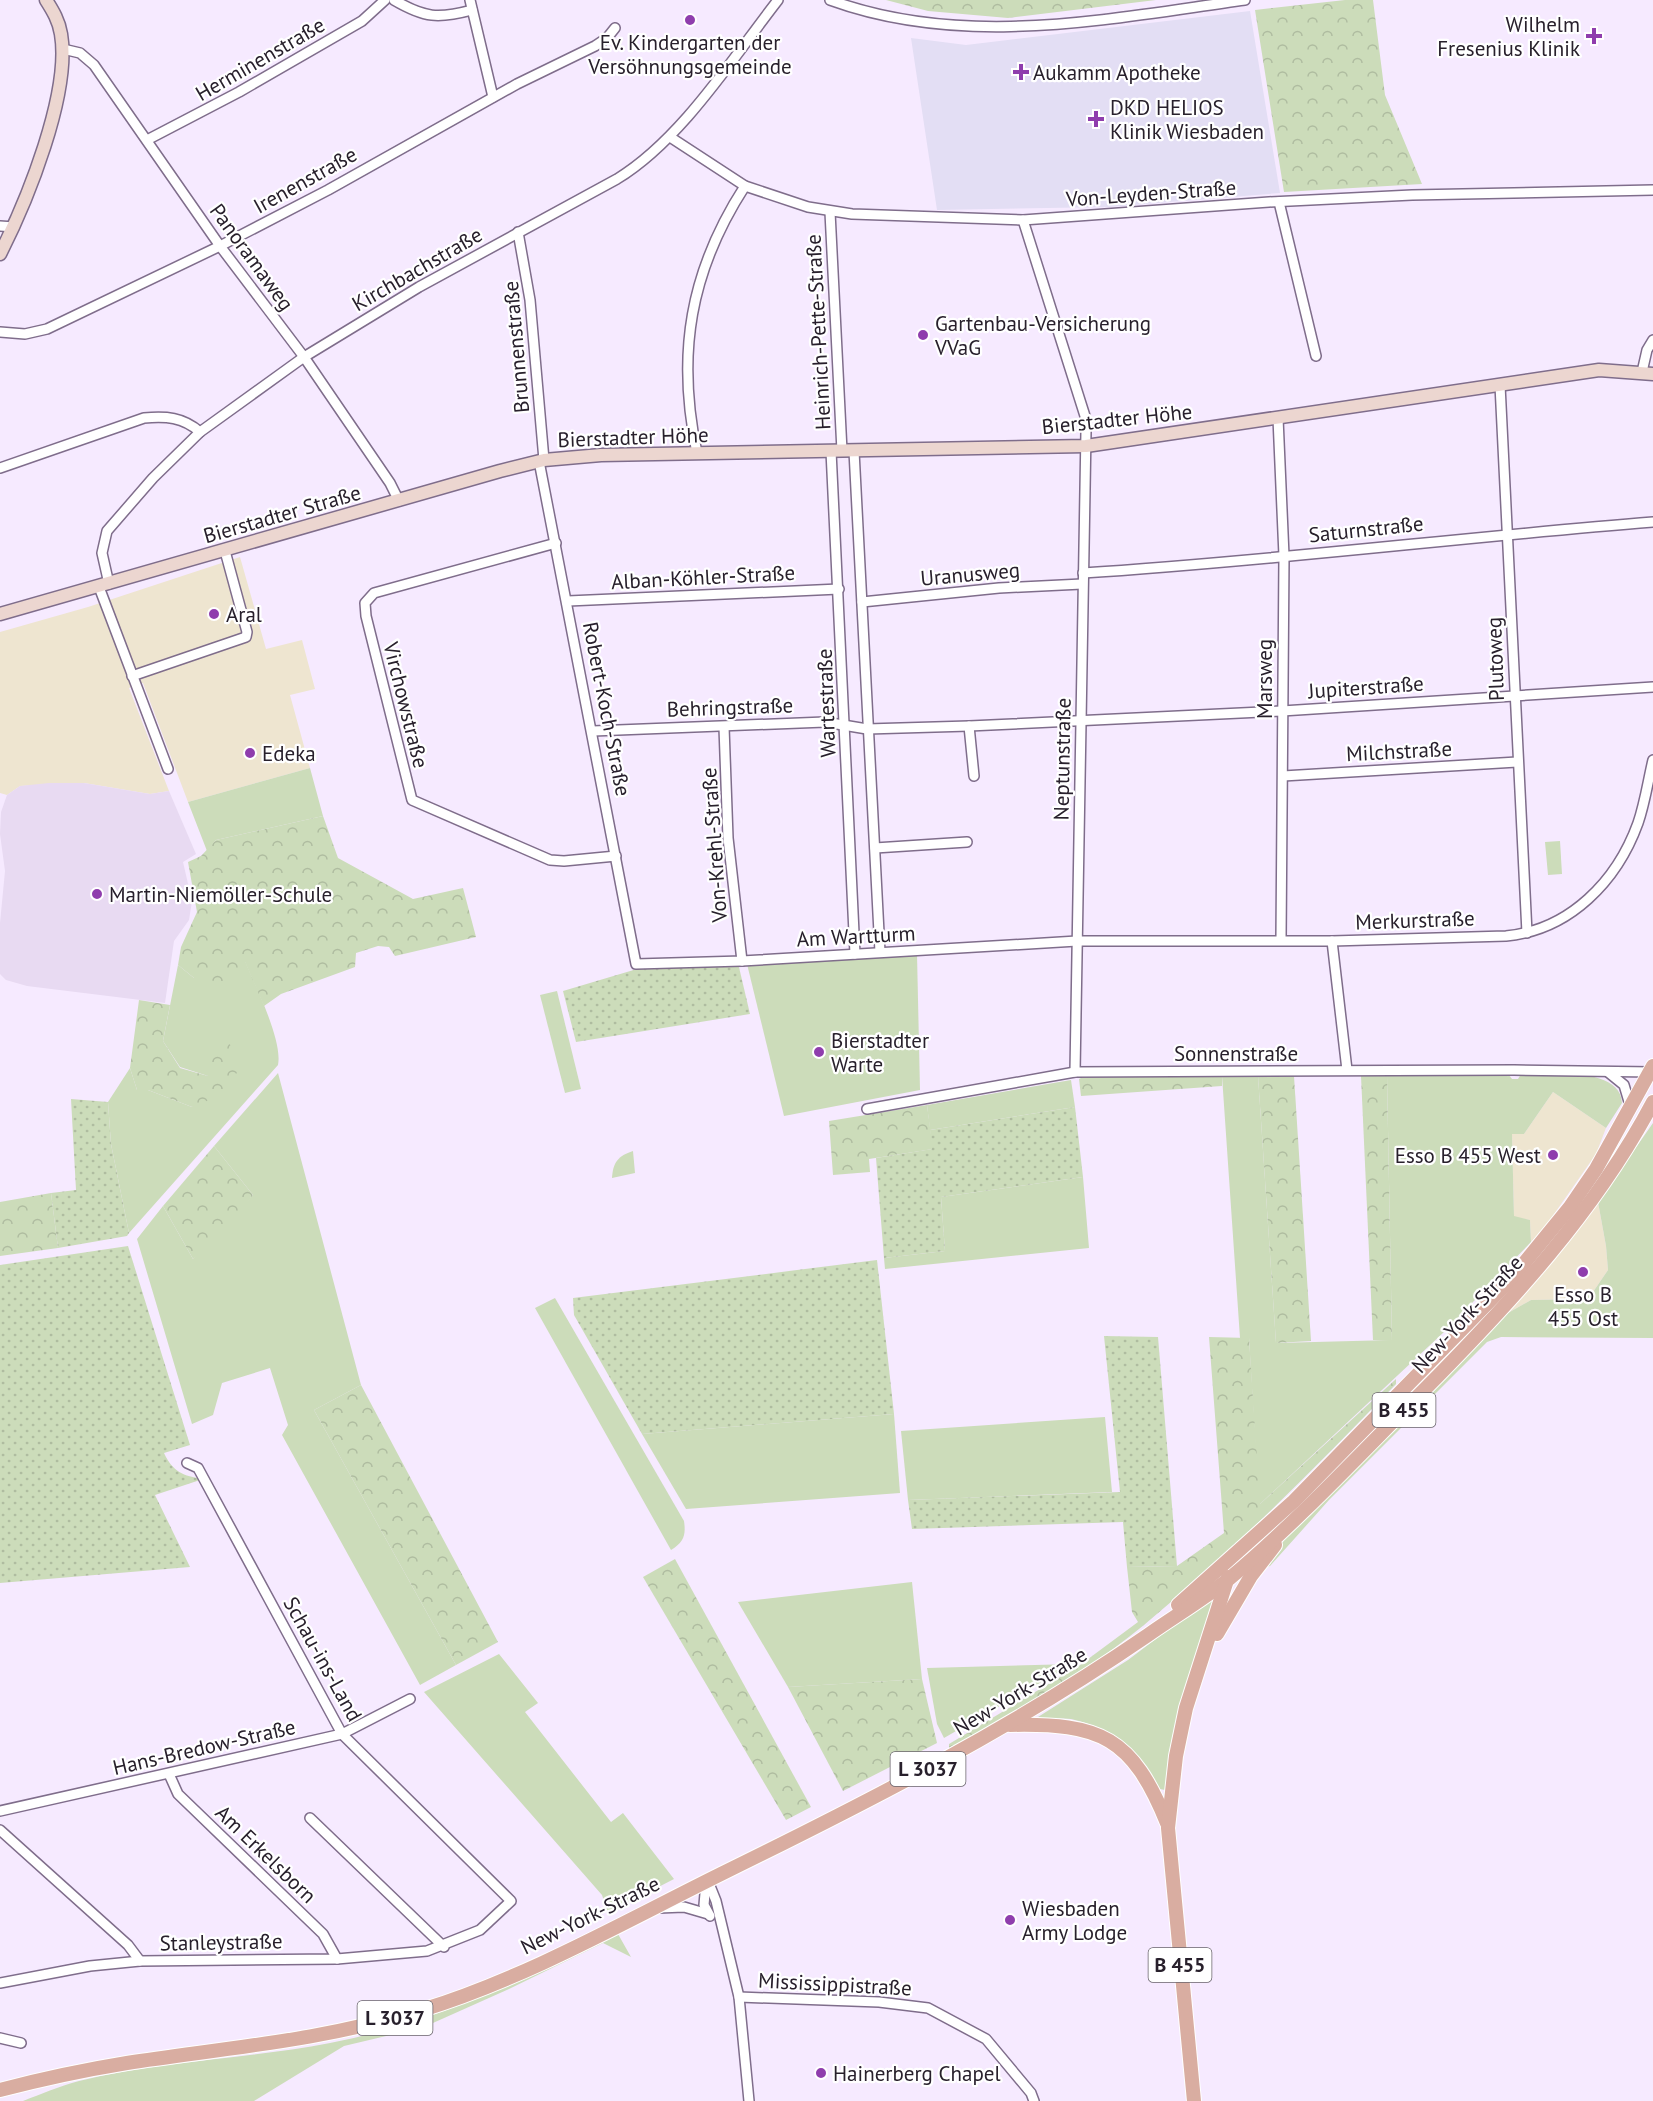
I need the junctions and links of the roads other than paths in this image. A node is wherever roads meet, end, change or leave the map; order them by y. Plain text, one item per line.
1 (46, 0) edge
2 (385, 0) edge
3 (394, 0) edge
4 (470, 0) edge
5 (778, 0) edge
6 (830, 0) edge
7 (1245, 0) edge
8 (472, 10) junction
9 (615, 28) dead end
10 (63, 50) junction
11 (493, 97) junction
12 (670, 136) junction
13 (147, 140) junction
14 (746, 186) junction
15 (1653, 190) edge
16 (1279, 202) junction
17 (830, 212) junction
18 (1023, 220) junction
19 (0, 226) edge
20 (14, 227) junction
21 (518, 232) junction
22 (220, 246) junction
23 (0, 254) edge
24 (0, 332) edge
25 (1653, 340) edge
26 (1316, 356) dead end
27 (304, 357) junction
28 (1648, 373) edge
29 (1500, 384) junction
30 (1278, 418) junction
31 (200, 432) junction
32 (1086, 446) junction
33 (842, 451) junction
34 (697, 453) junction
35 (542, 461) junction
36 (0, 468) edge
37 (399, 501) junction
38 (1653, 522) edge
39 (1509, 533) junction
40 (556, 543) junction
41 (225, 551) junction
42 (1284, 556) junction
43 (1083, 573) junction
44 (1083, 584) junction
45 (104, 586) junction
46 (839, 589) junction
47 (568, 601) junction
48 (862, 602) junction
49 (0, 616) edge
50 (132, 676) junction
51 (1653, 687) edge
52 (1514, 695) junction
53 (1282, 711) junction
54 (1082, 720) junction
55 (844, 724) junction
56 (969, 726) junction
57 (724, 727) junction
58 (867, 729) junction
59 (593, 731) junction
60 (1653, 760) edge
61 (1517, 762) junction
62 (168, 769) dead end
63 (974, 776) dead end
64 (1283, 776) junction
65 (967, 842) dead end
66 (875, 848) junction
67 (616, 856) junction
68 (1527, 933) junction
69 (1281, 940) junction
70 (1332, 940) junction
71 (1077, 941) junction
72 (880, 952) junction
73 (855, 954) junction
74 (742, 961) junction
75 (636, 964) joint
76 (1347, 1070) junction
77 (1652, 1070) edge
78 (1608, 1071) junction
79 (1075, 1072) junction
80 (1652, 1106) edge
81 (867, 1109) dead end
82 (1630, 1109) junction
83 (188, 1463) dead end
84 (1301, 1513) junction
85 (1245, 1546) junction
86 (1227, 1580) junction
87 (1117, 1656) junction
88 (1201, 1662) junction
89 (410, 1699) dead end
90 (1010, 1725) junction
91 (342, 1734) junction
92 (169, 1774) junction
93 (0, 1811) edge
94 (310, 1818) dead end
95 (1168, 1828) junction
96 (0, 1830) edge
97 (707, 1881) junction
98 (511, 1901) joint
99 (650, 1909) junction
100 (708, 1914) junction
101 (720, 1928) junction
102 (444, 1947) junction
103 (337, 1959) junction
104 (140, 1961) junction
105 (0, 1983) edge
106 (739, 1997) junction
107 (0, 2038) edge
108 (21, 2043) dead end
109 (60, 2077) junction
110 (0, 2090) edge
111 (0, 2098) edge
112 (749, 2101) edge
113 (1034, 2101) edge
114 (1194, 2101) edge

1 - 10 main road
2 - 13 street, Herminenstraße
3 - 8 street
4 - 8 street
5 - 12 street, Kirchbachstraße
6 - 7 street
8 - 11 street
9 - 11 street, Irenenstraße
10 - 13 street, Panoramaweg
10 - 20 main road
11 - 22 street, Irenenstraße
12 - 14 street, Von-Leyden-Straße
12 - 21 street, Kirchbachstraße
13 - 22 street, Panoramaweg
14 - 17 street, Von-Leyden-Straße
14 - 34 street
15 - 16 street, Von-Leyden-Straße
16 - 18 street, Von-Leyden-Straße
16 - 26 street
17 - 18 street, Von-Leyden-Straße
17 - 33 street, Heinrich-Pette-Straße
18 - 32 street, Neptunstraße
19 - 20 street
20 - 23 main road
21 - 27 street, Kirchbachstraße
21 - 35 street, Brunnenstraße
22 - 24 street, Irenenstraße
22 - 27 street, Panoramaweg
25 - 28 street
27 - 31 street, Kirchbachstraße
27 - 37 street, Panoramaweg
28 - 29 main road, Bierstadter Höhe
29 - 30 main road, Bierstadter Höhe
29 - 39 street, Plutoweg
30 - 32 main road, Bierstadter Höhe
30 - 42 street, Marsweg
31 - 36 street
31 - 45 street, Kirchbachstraße
32 - 33 main road, Bierstadter Höhe
32 - 43 street, Neptunstraße
33 - 34 main road, Bierstadter Höhe
33 - 46 street, Wartestraße
33 - 48 street, Wartestraße
34 - 35 main road, Bierstadter Höhe
35 - 37 main road, Bierstadter Straße
35 - 40 street, Robert-Koch-Straße
37 - 41 main road, Bierstadter Straße
38 - 39 street, Saturnstraße
39 - 42 street, Saturnstraße
39 - 52 street, Plutoweg
40 - 47 street, Robert-Koch-Straße
40 - 67 street, Virchowstraße
41 - 45 main road, Bierstadter Straße
41 - 50 street
42 - 43 street, Saturnstraße
42 - 53 street, Marsweg
43 - 44 street, Neptunstraße
44 - 48 street, Uranusweg
44 - 54 street, Neptunstraße
45 - 49 main road, Bierstadter Straße
45 - 50 street, Kirchbachstraße
46 - 47 street, Alban-Köhler-Straße
46 - 55 street, Wartestraße
47 - 59 street, Robert-Koch-Straße
48 - 58 street, Wartestraße
50 - 62 street, Kirchbachstraße
51 - 52 street, Jupiterstraße
52 - 53 street, Jupiterstraße
52 - 61 street, Plutoweg
53 - 54 street, Jupiterstraße
53 - 64 street, Marsweg
54 - 56 street, Jupiterstraße
54 - 71 street, Neptunstraße
55 - 57 street, Behringstraße
55 - 58 street, Behringstraße
55 - 73 street, Wartestraße
56 - 58 street, Behringstraße
56 - 63 street
57 - 59 street, Behringstraße
57 - 74 street, Von-Krehl-Straße
58 - 66 street, Wartestraße
59 - 67 street, Robert-Koch-Straße
60 - 68 street, Merkurstraße
61 - 64 street, Milchstraße
61 - 68 street, Plutoweg
64 - 69 street, Marsweg
65 - 66 street
66 - 72 street, Wartestraße
67 - 75 street, Robert-Koch-Straße
68 - 70 street, Merkurstraße
69 - 70 street, Merkurstraße
69 - 71 street, Merkurstraße
70 - 76 street
71 - 72 street, Am Wartturm
71 - 79 street, Neptunstraße
72 - 73 street, Am Wartturm
73 - 74 street, Am Wartturm
74 - 75 street, Am Wartturm
76 - 78 street, Sonnenstraße
76 - 79 street, Sonnenstraße
77 - 78 street, Sonnenstraße
77 - 82 main road, B 455
78 - 82 street
79 - 81 street, Sonnenstraße
80 - 84 main road, New-York-Straße / B 455
82 - 85 main road, New-York-Straße / B 455
83 - 91 street, Schau-ins-Land
84 - 86 main road, New-York-Straße / L 3037
84 - 88 main road, B 455
85 - 86 main road, B 455
85 - 87 main road, L 3037
86 - 87 main road, New-York-Straße / L 3037
86 - 88 main road, B 455
87 - 90 main road, New-York-Straße / L 3037
88 - 95 main road, B 455
89 - 91 street, Hans-Bredow-Straße
90 - 95 main road
90 - 97 main road, New-York-Straße / L 3037
91 - 92 street, Hans-Bredow-Straße
91 - 98 street, Schau-ins-Land
92 - 93 street, Hans-Bredow-Straße
92 - 103 street, Am Erkelsborn
94 - 102 street
95 - 114 main road, B 455
96 - 104 street
97 - 99 main road, New-York-Straße / L 3037
97 - 100 street
97 - 101 street
98 - 102 street, Stanleystraße
99 - 100 street
99 - 109 main road, New-York-Straße / L 3037
100 - 101 street
101 - 106 street
102 - 103 street, Stanleystraße
103 - 104 street, Stanleystraße
104 - 105 street, Stanleystraße
106 - 112 street
106 - 113 street, Mississippistraße
107 - 108 street
109 - 110 main road, New-York-Straße / L 3037
109 - 111 main road, New-York-Straße / L 3037

